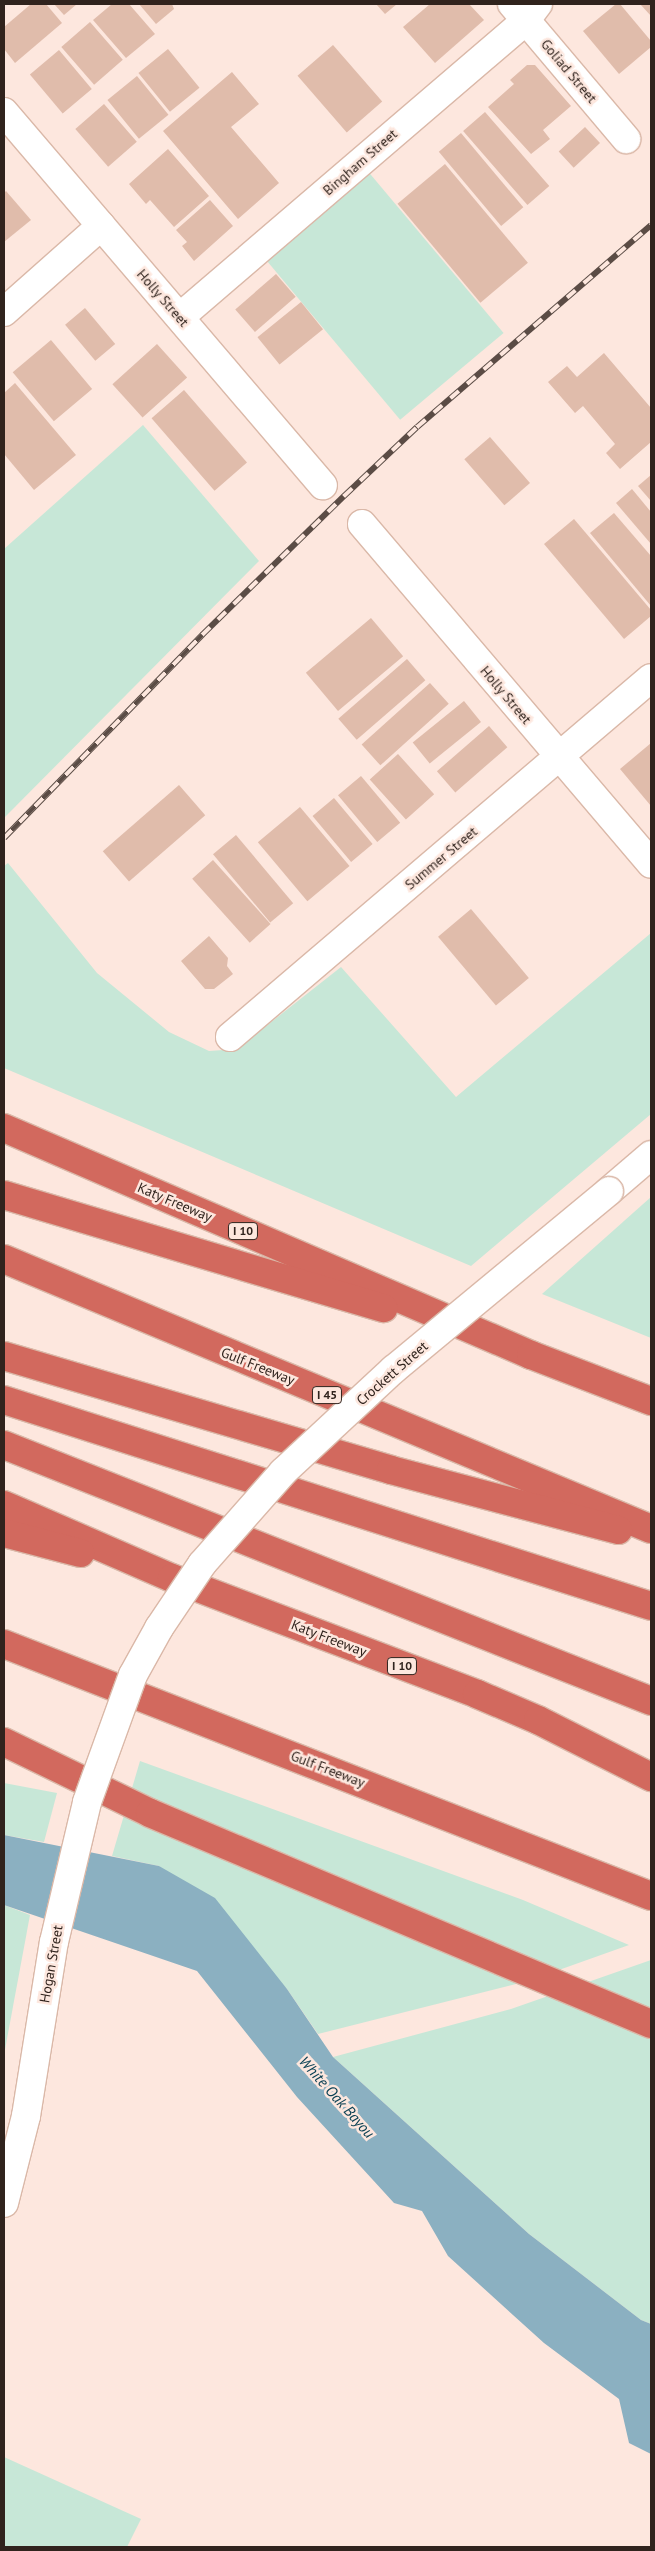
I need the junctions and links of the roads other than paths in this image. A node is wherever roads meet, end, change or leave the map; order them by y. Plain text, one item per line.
1 (525, 9) edge
2 (4, 112) edge
3 (626, 139) dead end
4 (101, 226) junction
5 (4, 312) edge
6 (180, 317) junction
7 (323, 485) dead end
8 (362, 524) dead end
9 (651, 678) edge
10 (559, 757) junction
11 (651, 864) edge
12 (230, 1038) dead end
13 (4, 1128) edge
14 (651, 1155) edge
15 (4, 1195) edge
16 (4, 1259) edge
17 (531, 1355) junction
18 (4, 1356) edge
19 (4, 1400) edge
20 (651, 1401) edge
21 (4, 1445) edge
22 (4, 1505) edge
23 (651, 1528) edge
24 (4, 1533) edge
25 (651, 1539) edge
26 (172, 1578) junction
27 (651, 1606) edge
28 (4, 1644) edge
29 (651, 1700) edge
30 (112, 1728) joint
31 (4, 1742) edge
32 (651, 1777) edge
33 (651, 1896) edge
34 (651, 2024) edge
35 (4, 2203) edge

1 - 3 street, Goliad Street
1 - 6 street, Bingham Street
2 - 4 street, Holly Street
4 - 5 street
4 - 6 street, Holly Street
6 - 7 street, Holly Street
8 - 10 street, Holly Street
9 - 10 street, Summer Street
10 - 11 street, Holly Street
10 - 12 street, Summer Street
13 - 17 highway, Katy Freeway / I 10
14 - 30 street, Crockett Street, bridge
15 - 17 highway
16 - 23 highway, Gulf Freeway / I 45
17 - 20 highway, Katy Freeway / I 10
18 - 25 highway
19 - 27 highway
21 - 29 highway
22 - 26 highway, Katy Freeway / I 10
24 - 26 highway
26 - 32 highway, Katy Freeway / I 10
28 - 33 highway, Gulf Freeway
30 - 35 street, Hogan Street, bridge
31 - 34 highway

